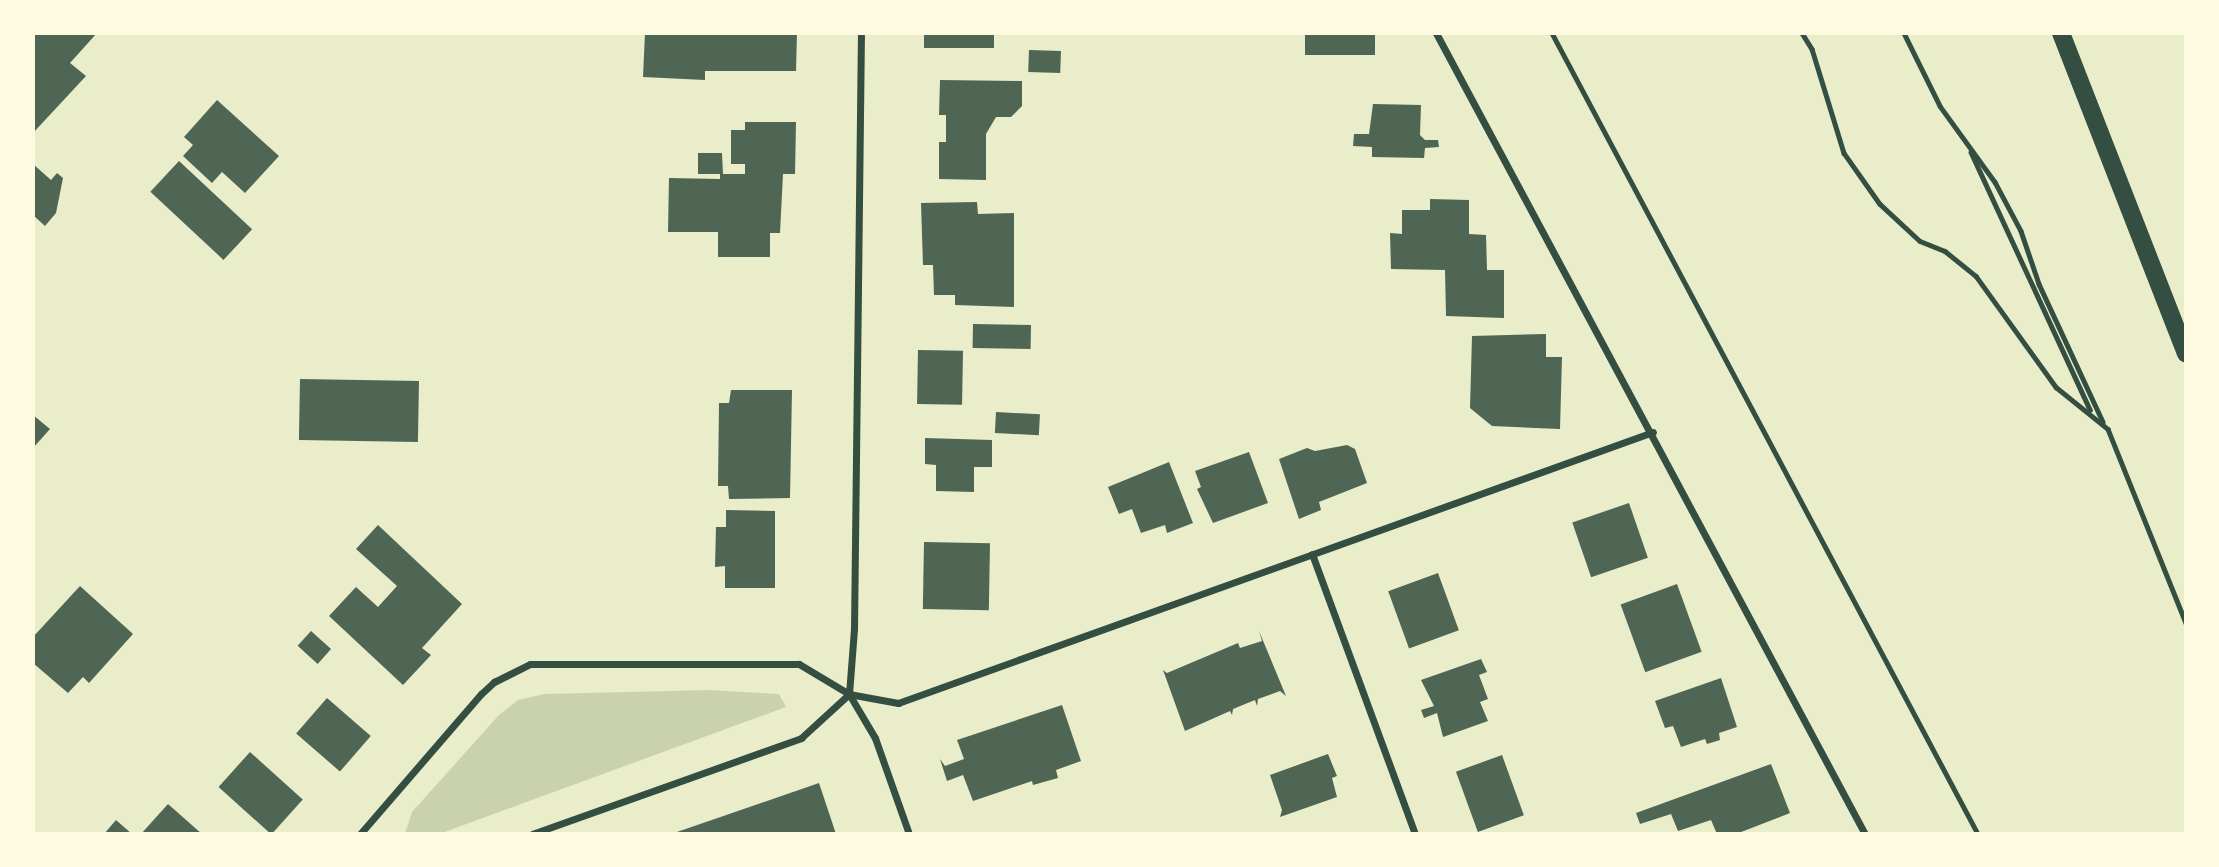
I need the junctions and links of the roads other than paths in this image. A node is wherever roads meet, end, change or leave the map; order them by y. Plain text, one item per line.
1 (861, 33) edge
2 (1436, 33) edge
3 (2061, 33) edge
4 (2186, 354) edge
5 (1653, 432) junction
6 (1312, 554) junction
7 (849, 694) junction
8 (360, 834) edge
9 (532, 834) edge
10 (909, 834) edge
11 (1415, 834) edge
12 (1865, 834) edge

1 - 7 street
2 - 5 street
3 - 4 main road
5 - 6 street
5 - 12 street
6 - 7 street
6 - 11 street
7 - 8 street
7 - 9 street
7 - 10 street

